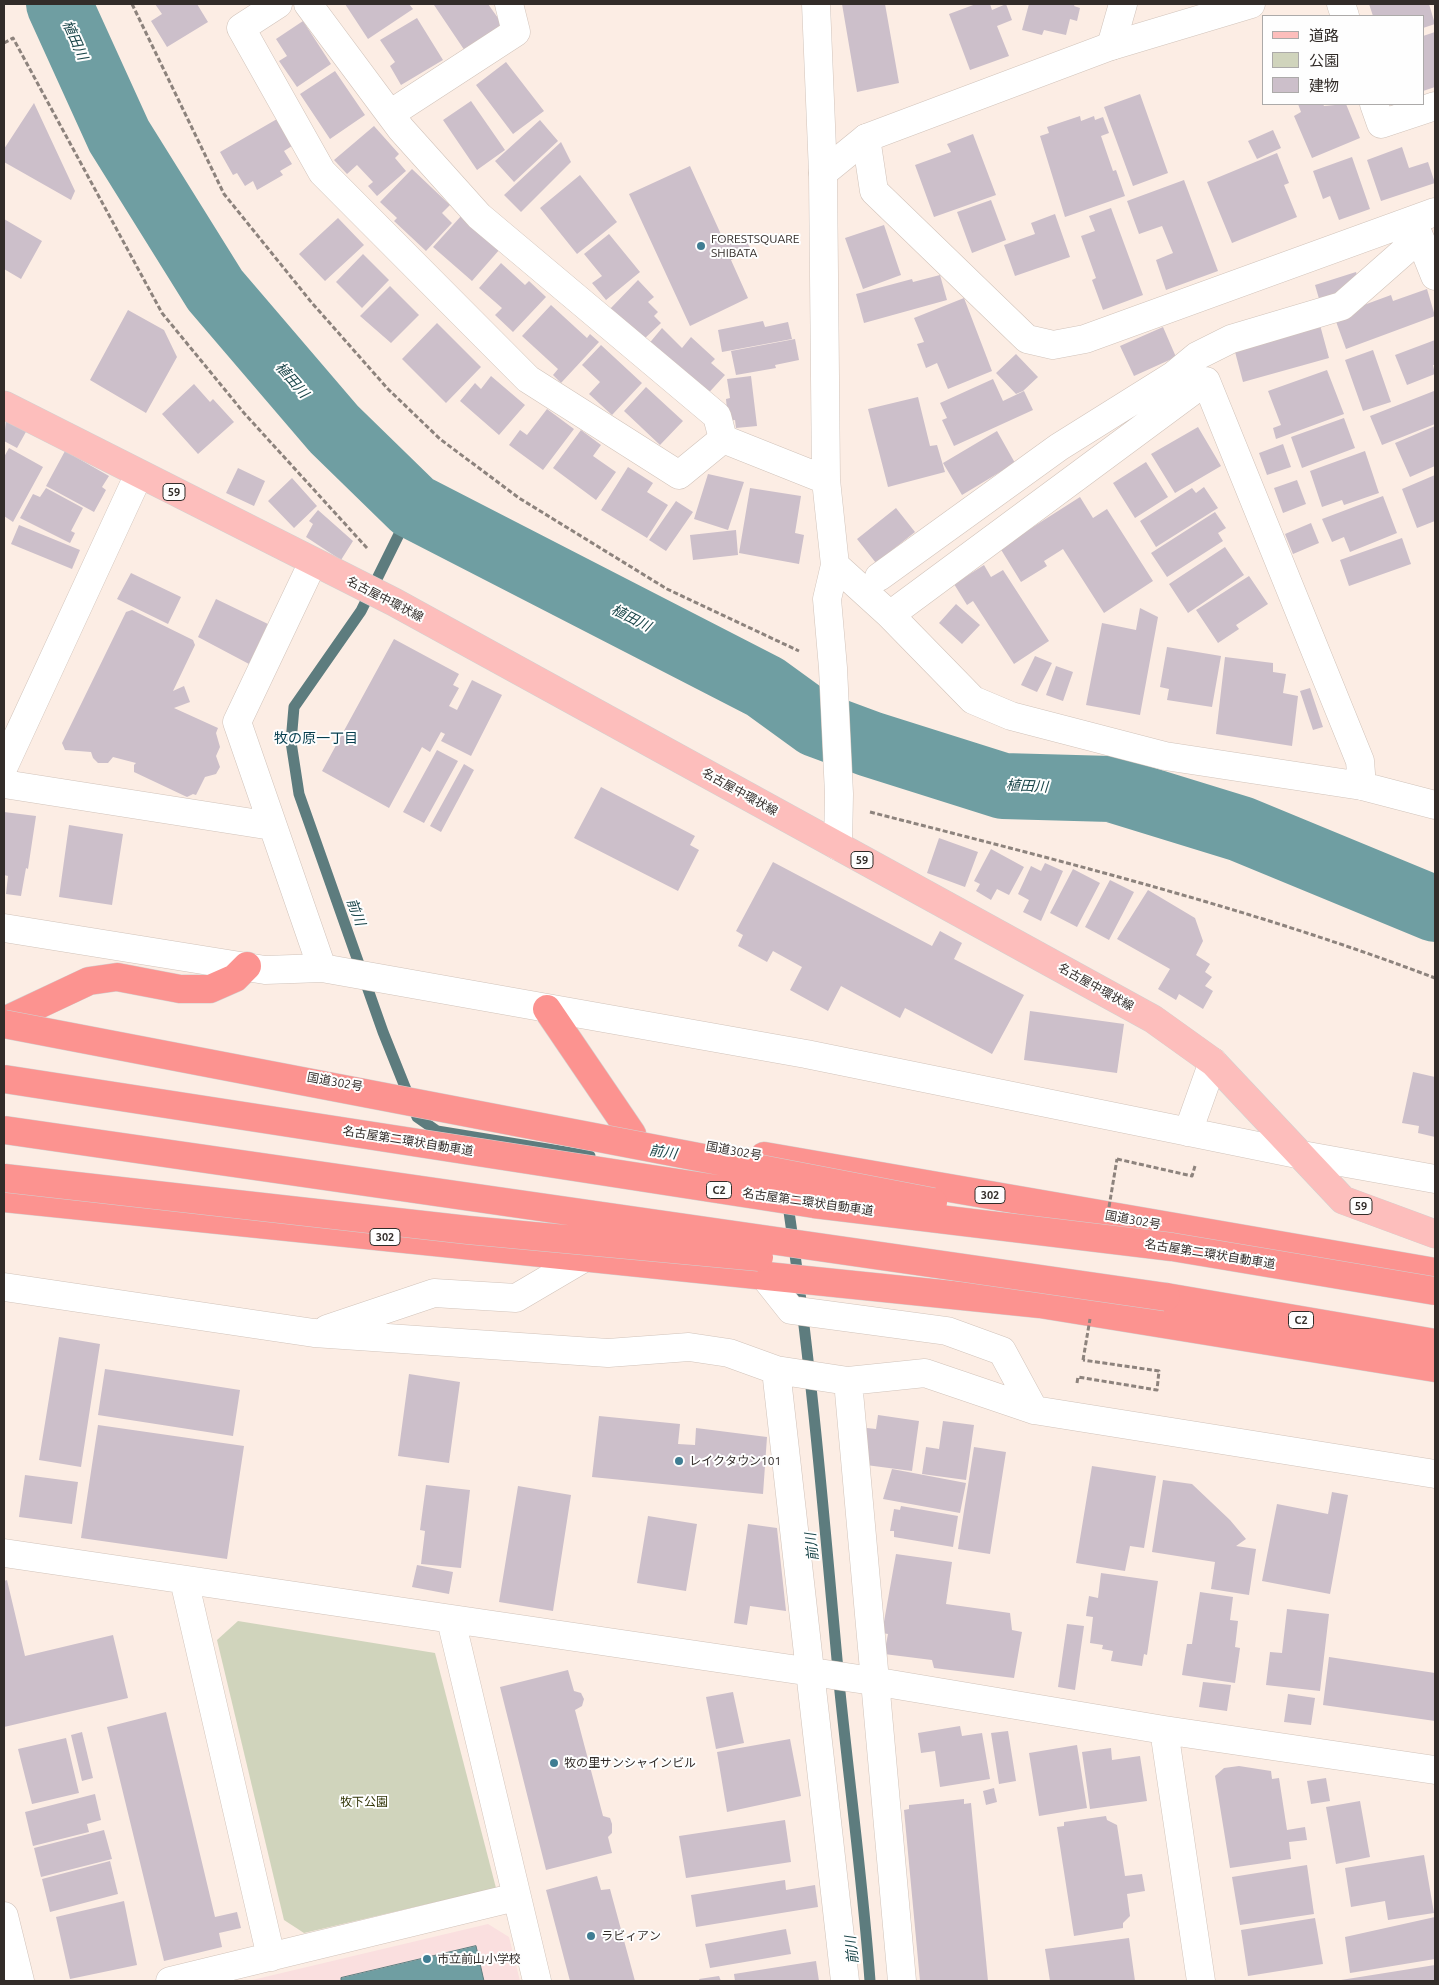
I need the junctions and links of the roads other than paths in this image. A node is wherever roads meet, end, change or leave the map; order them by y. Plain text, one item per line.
1 (278, 4) edge
2 (308, 4) edge
3 (509, 4) edge
4 (816, 4) edge
5 (1123, 4) edge
6 (1251, 4) edge
7 (1111, 46) junction
8 (1374, 105) edge
9 (1435, 106) edge
10 (390, 114) junction
11 (866, 138) junction
12 (823, 173) junction
13 (1417, 219) edge
14 (1435, 276) edge
15 (4, 405) edge
16 (723, 439) junction
17 (139, 474) junction
18 (826, 480) junction
19 (313, 562) junction
20 (835, 565) junction
21 (879, 577) dead end
22 (890, 615) junction
23 (4, 766) edge
24 (4, 784) edge
25 (1362, 786) junction
26 (1435, 805) edge
27 (272, 826) junction
28 (838, 846) junction
29 (4, 928) edge
30 (247, 966) junction
31 (322, 968) junction
32 (547, 1009) junction
33 (4, 1023) edge
34 (1213, 1062) junction
35 (4, 1079) edge
36 (4, 1130) edge
37 (1188, 1132) junction
38 (632, 1134) junction
39 (1302, 1155) junction
40 (4, 1178) edge
41 (1435, 1179) edge
42 (4, 1198) edge
43 (1435, 1234) edge
44 (1172, 1248) junction
45 (584, 1258) junction
46 (1435, 1272) edge
47 (765, 1276) junction
48 (4, 1287) edge
49 (1435, 1291) edge
50 (1166, 1297) junction
51 (314, 1333) junction
52 (1435, 1342) edge
53 (1435, 1368) edge
54 (786, 1372) junction
55 (843, 1380) junction
56 (1034, 1410) junction
57 (1435, 1474) edge
58 (4, 1554) edge
59 (184, 1580) junction
60 (451, 1620) junction
61 (816, 1674) junction
62 (869, 1681) junction
63 (1164, 1730) junction
64 (1435, 1770) edge
65 (516, 1897) junction
66 (4, 1916) edge
67 (271, 1957) junction
68 (20, 1981) edge
69 (170, 1981) edge
70 (537, 1981) edge
71 (845, 1981) edge
72 (902, 1981) edge
73 (1201, 1981) edge

1 - 16 street
2 - 10 street
3 - 10 street
4 - 12 street
5 - 7 street
6 - 7 street
7 - 11 street
8 - 9 street
10 - 16 street
11 - 12 street
11 - 13 street
12 - 18 street
13 - 14 street
13 - 21 street
15 - 17 main road, 名古屋中環状線 / 59
16 - 18 street
17 - 19 main road, 名古屋中環状線 / 59
17 - 23 street
18 - 20 street
19 - 27 street
19 - 28 main road, 名古屋中環状線 / 59
20 - 22 street
20 - 28 street
22 - 25 street
22 - 25 street
24 - 27 street
25 - 26 street
27 - 31 street
28 - 34 main road, 名古屋中環状線 / 59
29 - 30 street
30 - 31 street
30 - 33 highway
31 - 32 street
32 - 37 street
32 - 38 highway
33 - 38 highway, 国道302号 / 302
33 - 44 highway, bridge
34 - 37 street
34 - 39 main road, 名古屋中環状線 / 59
35 - 44 highway, 名古屋第二環状自動車道 / C2, bridge
36 - 50 highway, C2, bridge
37 - 39 street
38 - 46 highway, 国道302号 / 302
39 - 41 street
39 - 43 main road, 名古屋中環状線 / 59
40 - 50 highway, bridge
42 - 45 highway, 302
44 - 49 highway, 名古屋第二環状自動車道 / C2, bridge
45 - 47 highway, 302
45 - 51 street
47 - 53 highway, 302
47 - 56 street
48 - 51 street
50 - 52 highway, C2
51 - 54 street
54 - 55 street
54 - 61 street
55 - 56 street
55 - 62 street
56 - 57 street
58 - 59 street
59 - 60 street
59 - 67 street
60 - 61 street
60 - 65 street
61 - 62 street
61 - 71 street
62 - 63 street
62 - 72 street
63 - 64 street
63 - 73 street
65 - 67 street
65 - 70 street
66 - 68 street
67 - 69 street

